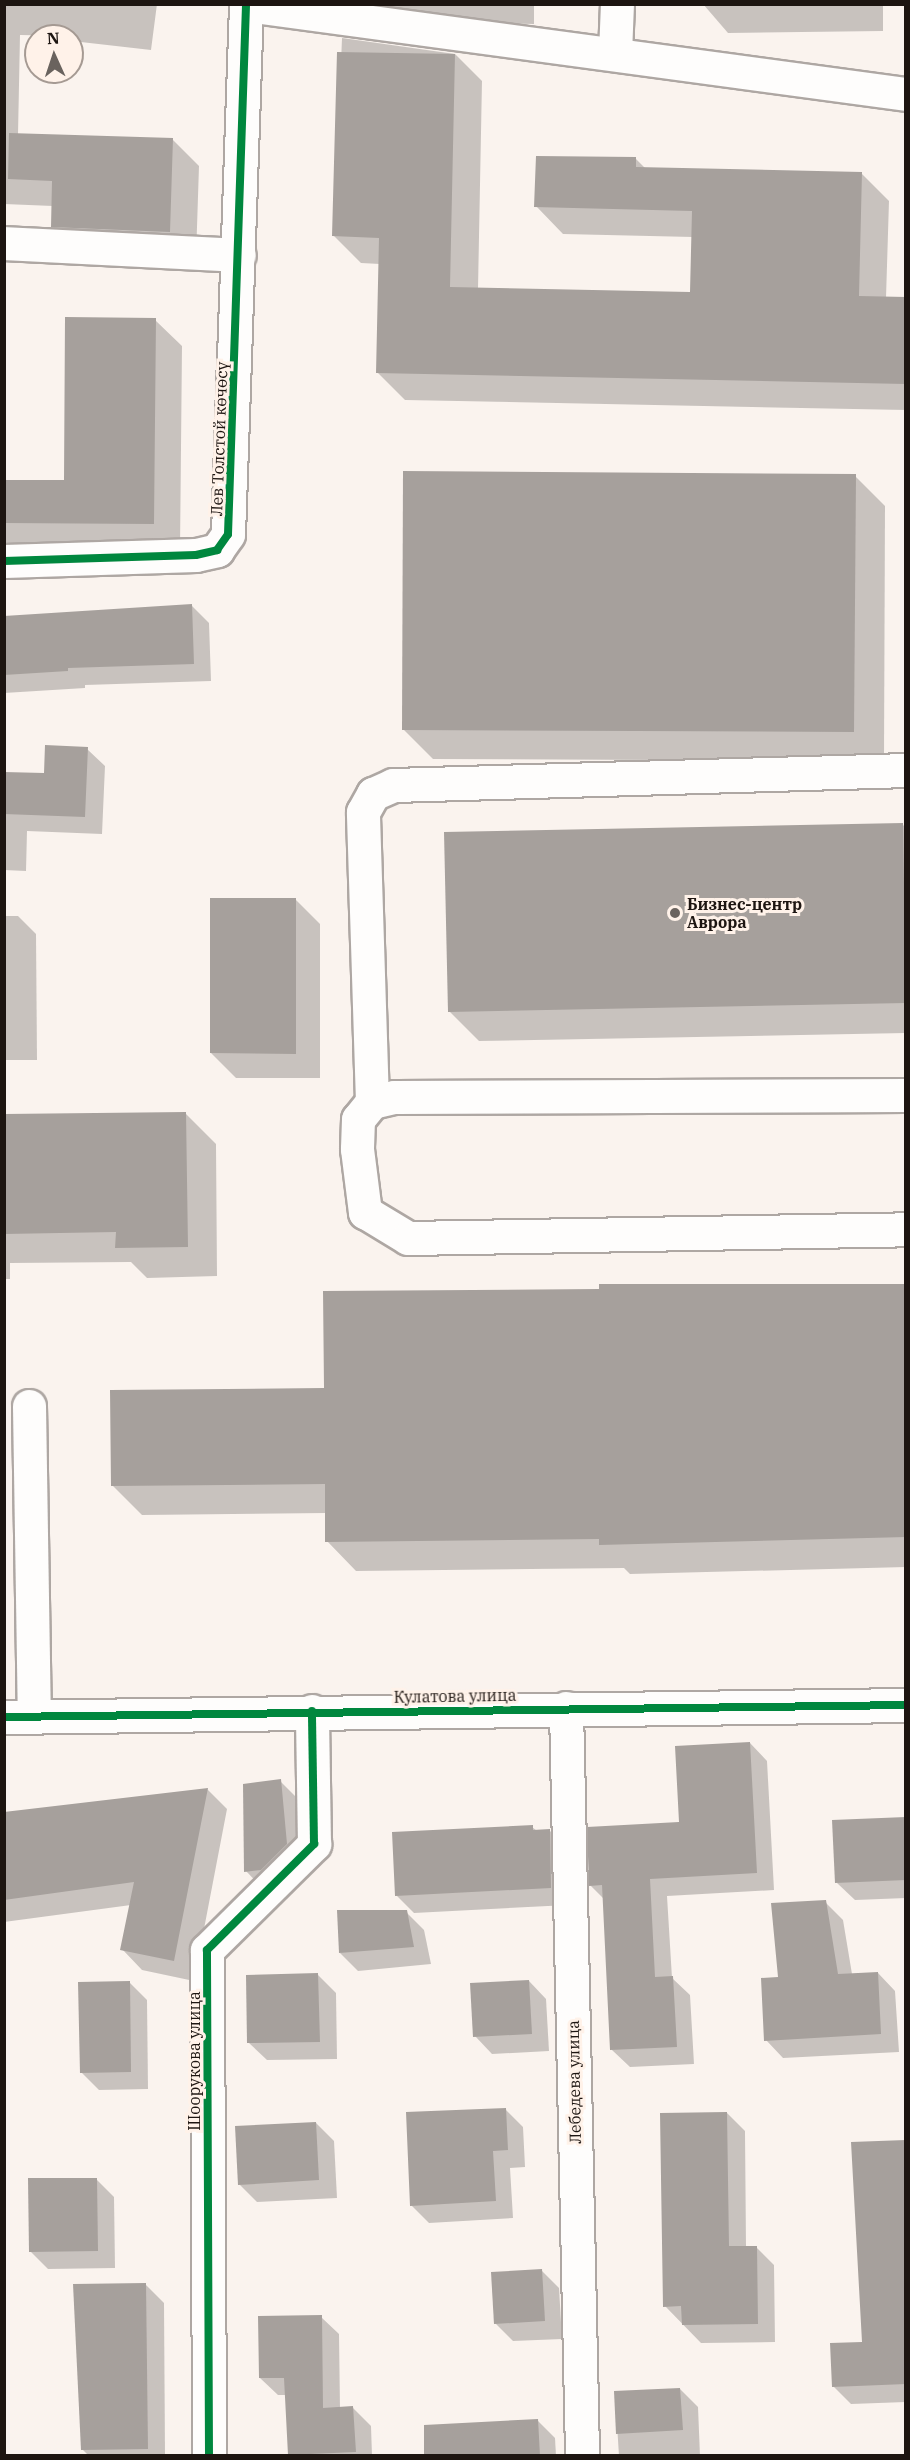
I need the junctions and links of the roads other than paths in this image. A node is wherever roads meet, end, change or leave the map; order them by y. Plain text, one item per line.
1 (617, 4) edge
2 (246, 5) edge
3 (615, 53) junction
4 (906, 94) edge
5 (4, 243) edge
6 (239, 255) junction
7 (4, 561) edge
8 (906, 770) edge
9 (906, 1095) edge
10 (372, 1102) junction
11 (906, 1229) edge
12 (28, 1406) dead end
13 (906, 1705) edge
14 (566, 1708) junction
15 (312, 1711) junction
16 (19, 1717) edge
17 (209, 2456) edge
18 (582, 2456) edge

1 - 3 street
2 - 3 street
2 - 6 street, Лев Толстой көчөсү
3 - 4 street
5 - 6 street
6 - 7 street, Лев Толстой көчөсү
8 - 10 street
9 - 10 street
10 - 11 street
12 - 16 street
13 - 14 street, Кулатова улица
14 - 15 street, Кулатова улица
14 - 18 street, Лебедева улица
15 - 16 street, Кулатова улица
15 - 17 street, Шоорукова улица

